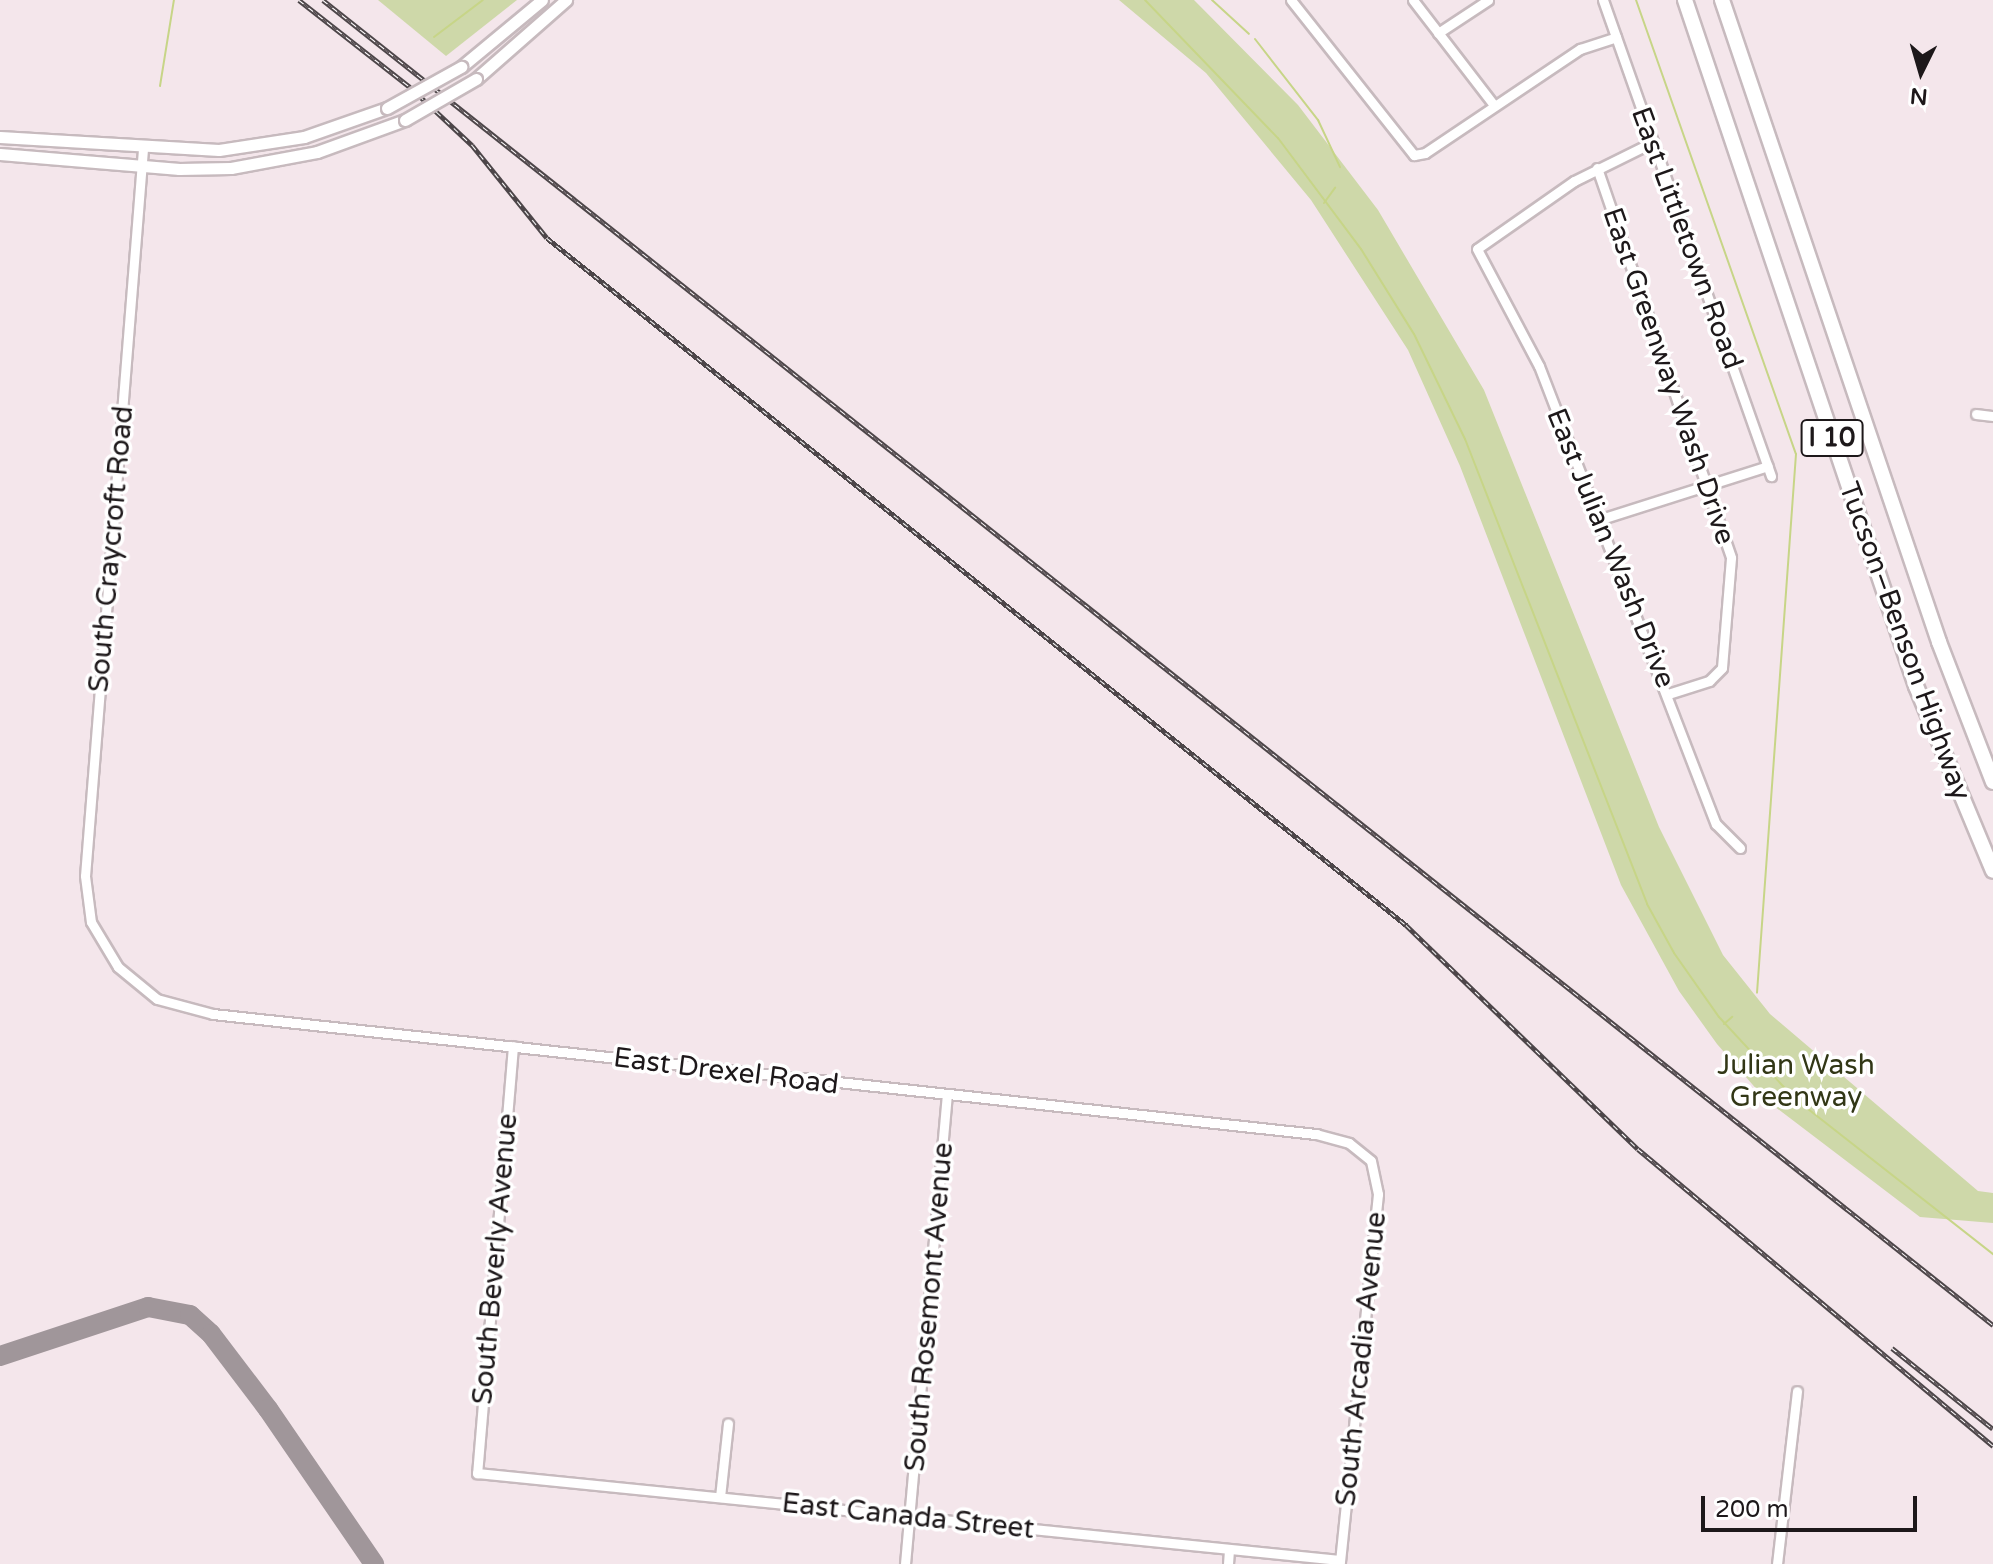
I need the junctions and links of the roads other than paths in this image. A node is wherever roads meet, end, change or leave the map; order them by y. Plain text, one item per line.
1 (542, 0) edge
2 (566, 0) edge
3 (1291, 0) edge
4 (1413, 0) edge
5 (1488, 0) edge
6 (1603, 0) edge
7 (1677, 0) edge
8 (1685, 0) edge
9 (1724, 3) edge
10 (1438, 33) junction
11 (1616, 37) junction
12 (1494, 105) junction
13 (0, 137) edge
14 (1653, 142) junction
15 (143, 149) junction
16 (0, 154) edge
17 (142, 167) junction
18 (1597, 168) junction
19 (1760, 223) junction
20 (1976, 414) dead end
21 (1993, 416) edge
22 (1708, 485) junction
23 (1598, 520) junction
24 (1668, 694) junction
25 (1993, 782) edge
26 (1740, 848) dead end
27 (1993, 871) edge
28 (103, 946) joint
29 (513, 1046) junction
30 (947, 1097) junction
31 (1367, 1156) joint
32 (1797, 1391) dead end
33 (728, 1423) dead end
34 (477, 1473) joint
35 (720, 1497) junction
36 (910, 1515) junction
37 (1229, 1550) junction
38 (1340, 1562) edge
39 (905, 1564) edge
40 (1228, 1564) edge
41 (1777, 1564) edge

1 - 15 main road, bridge
2 - 17 main road, bridge
3 - 12 street
4 - 10 street
5 - 10 street
6 - 11 street, East Littletown Road
7 - 19 highway
8 - 19 highway, Tucson–Benson Highway / I 10
9 - 25 highway, Tucson–Benson Highway / I 10
10 - 12 street
11 - 12 street
11 - 14 street, East Littletown Road
13 - 15 main road
14 - 18 street
14 - 22 street, East Littletown Road
15 - 17 street, South Craycroft Road
16 - 17 main road
17 - 28 street, South Craycroft Road
18 - 22 street, East Greenway Wash Drive
18 - 23 street, East Julian Wash Drive
19 - 27 highway, Tucson–Benson Highway / I 10
20 - 21 street
22 - 23 street
22 - 24 street, East Greenway Wash Drive
23 - 24 street, East Julian Wash Drive
24 - 26 street, East Julian Wash Drive
28 - 29 street, East Drexel Road
29 - 30 street, East Drexel Road
29 - 34 street, South Beverly Avenue
30 - 31 street, East Drexel Road
30 - 36 street, South Rosemont Avenue
31 - 38 street, South Arcadia Avenue
32 - 41 street
33 - 35 street
34 - 35 street, East Canada Street
35 - 36 street, East Canada Street
36 - 37 street, East Canada Street
36 - 39 street, South Rosemont Avenue
37 - 38 street, East Canada Street
37 - 40 street

